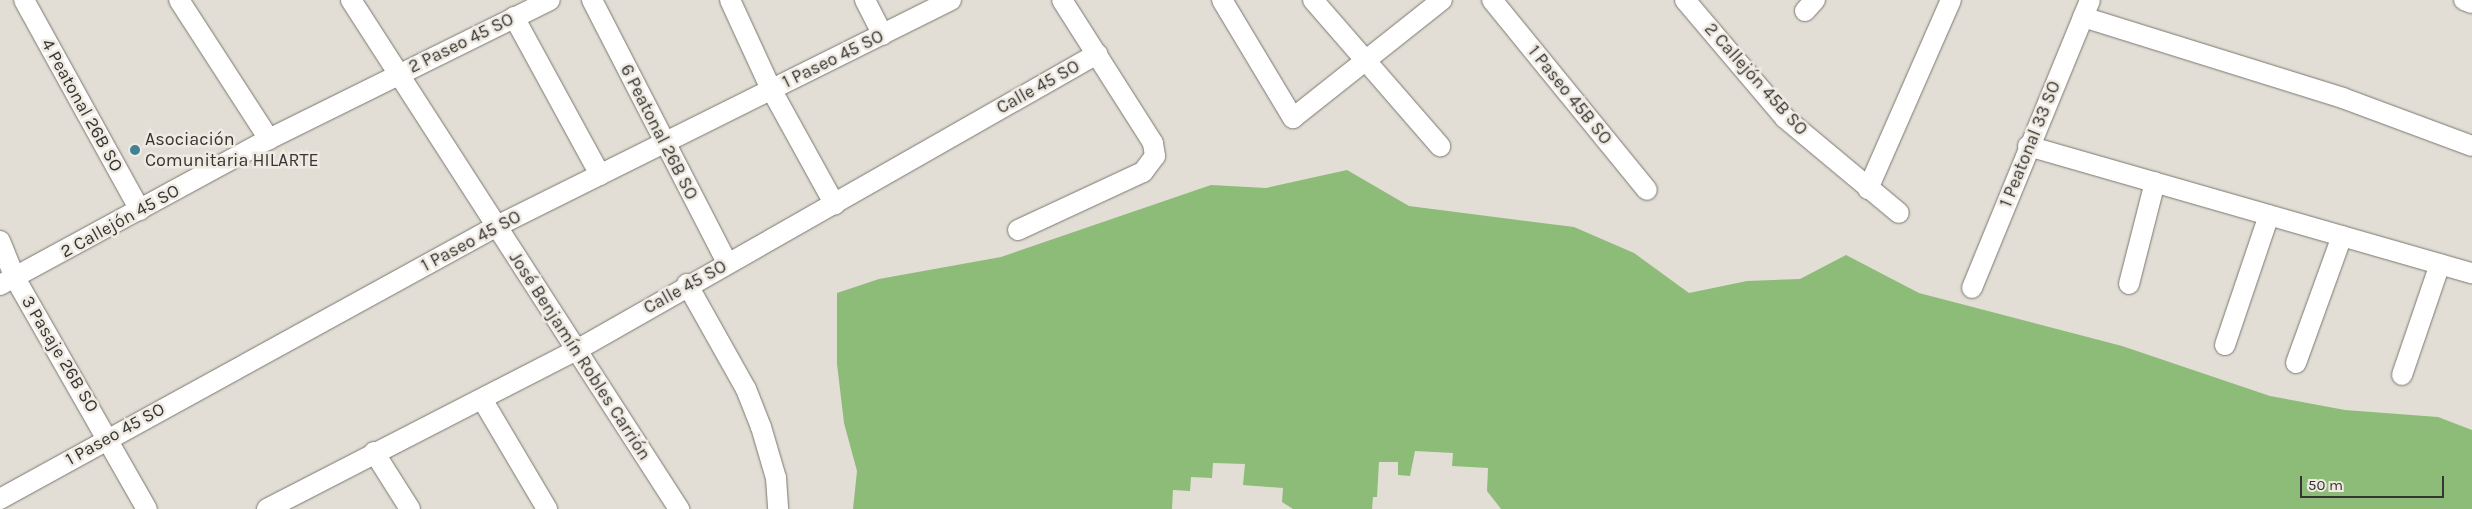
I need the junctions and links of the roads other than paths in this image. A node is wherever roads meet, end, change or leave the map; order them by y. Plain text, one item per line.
1 (24, 0) edge
2 (179, 0) edge
3 (351, 0) edge
4 (550, 0) edge
5 (592, 0) edge
6 (730, 0) edge
7 (865, 0) edge
8 (951, 0) edge
9 (1062, 0) edge
10 (1222, 0) edge
11 (1313, 0) edge
12 (1442, 0) edge
13 (1492, 0) edge
14 (1684, 0) edge
15 (1951, 0) edge
16 (2464, 0) edge
17 (2472, 3) edge
18 (2086, 9) edge
19 (514, 17) junction
20 (883, 35) junction
21 (1098, 54) junction
22 (1367, 63) junction
23 (400, 74) junction
24 (771, 89) junction
25 (269, 139) junction
26 (664, 144) junction
27 (1440, 146) dead end
28 (2028, 146) junction
29 (2472, 146) edge
30 (600, 175) junction
31 (2155, 182) junction
32 (1868, 189) junction
33 (1647, 190) dead end
34 (836, 206) junction
35 (140, 210) junction
36 (1899, 213) dead end
37 (2269, 215) junction
38 (497, 226) junction
39 (1018, 230) dead end
40 (2342, 236) junction
41 (0, 241) edge
42 (728, 263) junction
43 (2440, 264) junction
44 (2472, 273) edge
45 (7, 281) edge
46 (687, 284) junction
47 (2129, 284) dead end
48 (1972, 288) dead end
49 (2225, 345) dead end
50 (575, 351) junction
51 (2296, 363) dead end
52 (2402, 376) dead end
53 (482, 400) junction
54 (110, 437) junction
55 (374, 452) junction
56 (0, 499) edge
57 (278, 506) edge
58 (147, 509) edge
59 (410, 509) edge
60 (547, 509) edge
61 (679, 509) edge
62 (778, 509) edge

1 - 35 street, 4 Peatonal 26B SO
2 - 25 street
3 - 23 street, José Benjamín Robles Carrión
4 - 19 street, 2 Paseo 45 SO
5 - 26 street, 6 Peatonal 26B SO
6 - 24 street
7 - 20 street
8 - 20 street, 1 Paseo 45 SO
9 - 21 street
10 - 22 street
11 - 22 street
12 - 22 street
13 - 33 street, 1 Paseo 45B SO
14 - 32 street, 2 Callejón 45B SO
15 - 32 street
16 - 17 street
18 - 28 street, 1 Peatonal 33 SO
18 - 29 street
19 - 23 street, 2 Paseo 45 SO
19 - 30 street
20 - 24 street, 1 Paseo 45 SO
21 - 34 street, Calle 45 SO
21 - 39 street
22 - 27 street
23 - 25 street, 2 Callejón 45 SO
23 - 38 street, José Benjamín Robles Carrión
24 - 26 street, 1 Paseo 45 SO
24 - 34 street
25 - 35 street, 2 Callejón 45 SO
26 - 30 street, 1 Paseo 45 SO
26 - 42 street, 6 Peatonal 26B SO
28 - 31 street
28 - 48 street, 1 Peatonal 33 SO
30 - 38 street, 1 Paseo 45 SO
31 - 37 street
31 - 47 street
32 - 36 street, 2 Callejón 45B SO
34 - 42 street, Calle 45 SO
35 - 45 street, 2 Callejón 45 SO
37 - 40 street
37 - 49 street
38 - 50 street, José Benjamín Robles Carrión
38 - 54 street, 1 Paseo 45 SO
40 - 43 street
40 - 51 street
41 - 45 street, 3 Pasaje 26B SO
42 - 46 street, Calle 45 SO
43 - 44 street
43 - 52 street
45 - 54 street, 3 Pasaje 26B SO
46 - 50 street, Calle 45 SO
46 - 62 street
50 - 53 street, Calle 45 SO
50 - 61 street, José Benjamín Robles Carrión
53 - 55 street, Calle 45 SO
53 - 60 street
54 - 56 street, 1 Paseo 45 SO
54 - 58 street, 3 Pasaje 26B SO
55 - 57 street, Calle 45 SO
55 - 59 street

